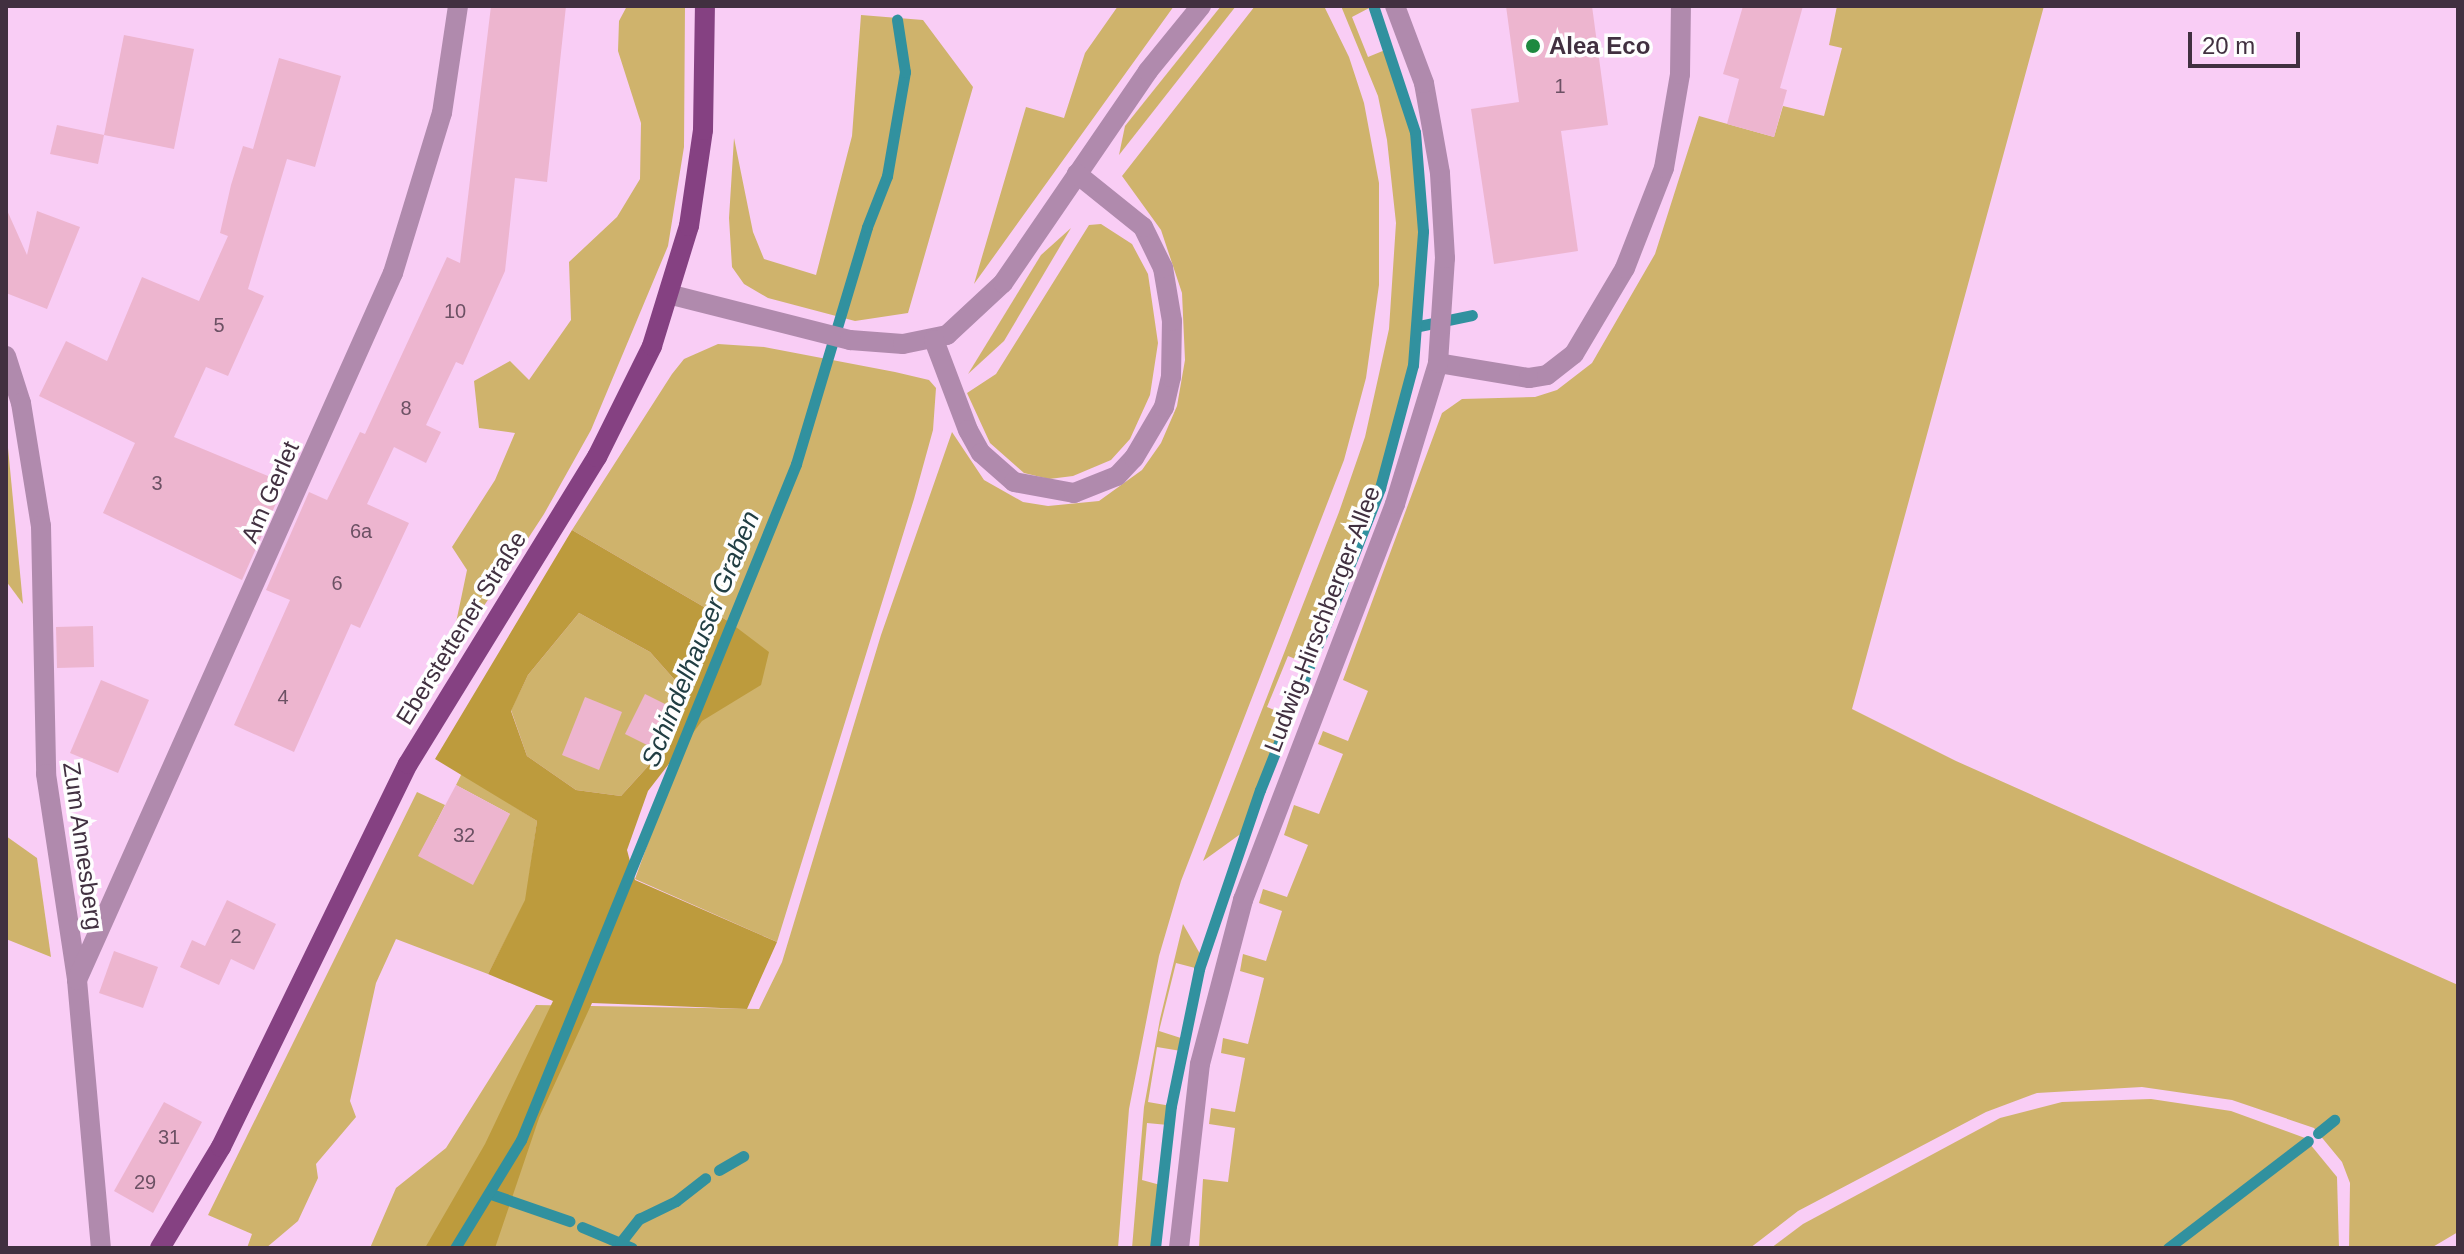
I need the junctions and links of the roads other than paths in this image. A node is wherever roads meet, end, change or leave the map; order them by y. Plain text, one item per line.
1 (458, 6) edge
2 (705, 6) edge
3 (1201, 6) edge
4 (1395, 6) edge
5 (1681, 6) edge
6 (1077, 174) junction
7 (672, 295) junction
8 (934, 340) junction
9 (6, 356) edge
10 (1438, 363) junction
11 (77, 980) junction
12 (101, 1248) edge
13 (160, 1248) edge
14 (1179, 1248) edge

1 - 11 street, Am Gerlet
2 - 7 main road, Eberstettener Straße
3 - 6 street
4 - 10 street, Ludwig-Hirschberger-Allee
5 - 10 street
6 - 8 street
6 - 8 street
7 - 8 street
7 - 13 main road, Eberstettener Straße
9 - 11 street, Zum Annesberg
10 - 14 street, Ludwig-Hirschberger-Allee
11 - 12 street, Zum Annesberg

